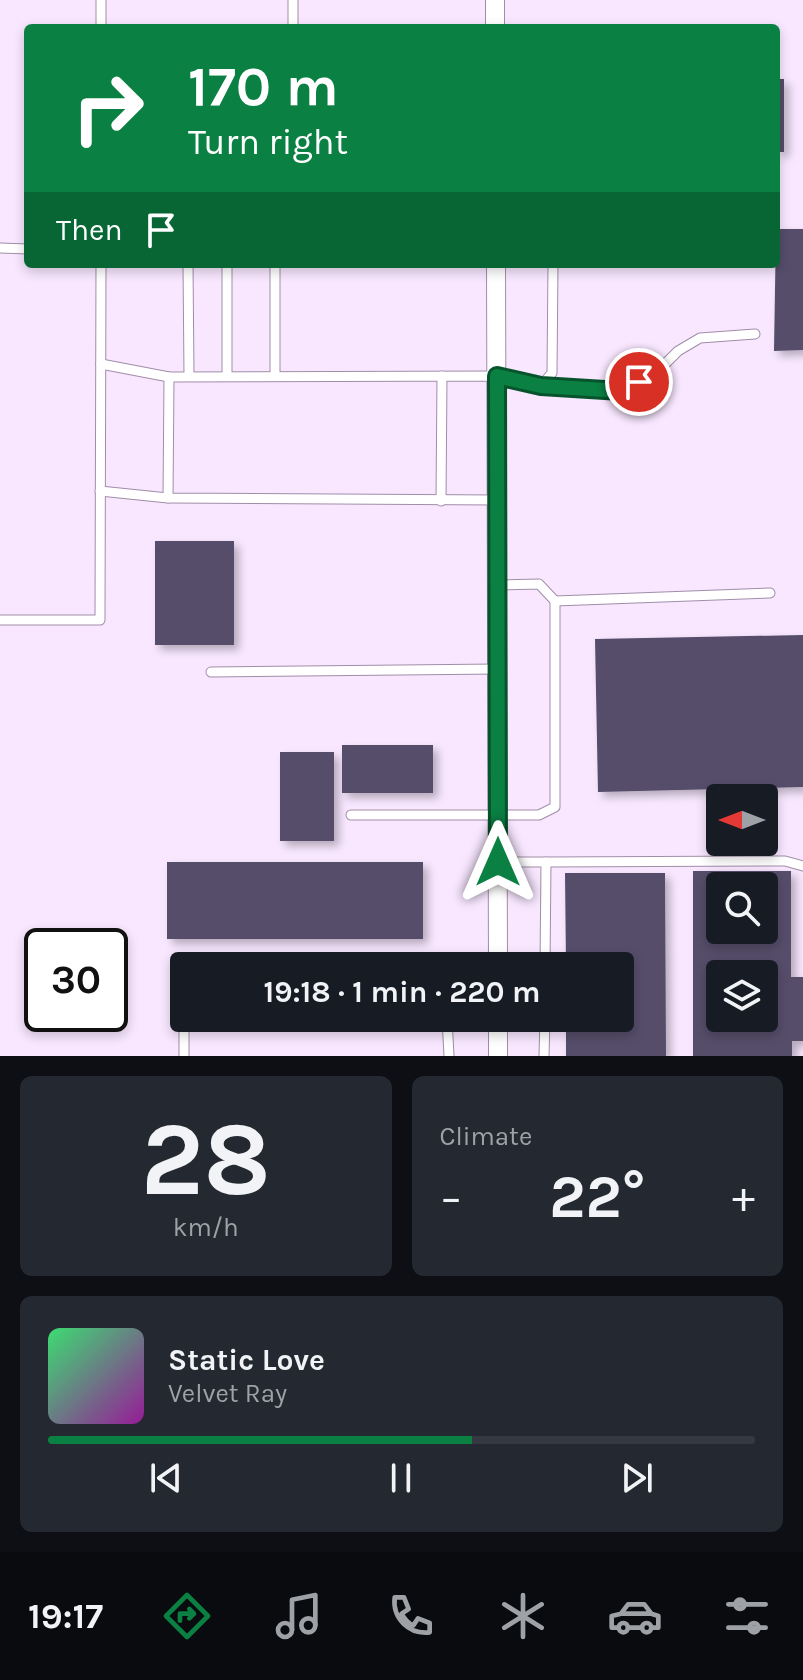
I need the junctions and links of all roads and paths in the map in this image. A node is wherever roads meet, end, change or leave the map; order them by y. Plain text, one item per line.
1 (101, 0) edge
2 (293, 0) edge
3 (495, 0) edge
4 (101, 24) edge
5 (293, 24) edge
6 (495, 24) edge
7 (0, 248) edge
8 (24, 249) edge
9 (101, 268) edge
10 (188, 268) edge
11 (227, 268) edge
12 (275, 268) edge
13 (496, 268) edge
14 (553, 268) edge
15 (755, 334) dead end
16 (101, 364) junction
17 (189, 376) junction
18 (227, 376) junction
19 (275, 376) junction
20 (442, 376) junction
21 (497, 376) junction
22 (169, 377) junction
23 (541, 386) junction
24 (100, 491) junction
25 (168, 498) junction
26 (497, 500) junction
27 (441, 501) junction
28 (497, 585) junction
29 (770, 593) dead end
30 (555, 601) junction
31 (0, 620) edge
32 (497, 669) junction
33 (211, 672) dead end
34 (498, 814) junction
35 (351, 815) dead end
36 (498, 862) junction
37 (546, 862) junction
38 (803, 866) edge
39 (498, 952) edge
40 (545, 952) edge
41 (184, 1032) edge
42 (448, 1032) edge
43 (498, 1032) edge
44 (545, 1032) edge
45 (184, 1056) edge
46 (449, 1056) edge
47 (498, 1056) edge
48 (544, 1056) edge

1 - 4 lane
2 - 5 lane
3 - 6 street
7 - 8 lane
9 - 16 lane
10 - 17 lane
11 - 18 lane
12 - 19 lane
13 - 21 street
14 - 23 lane
15 - 23 lane
16 - 22 lane
16 - 24 lane
17 - 18 lane
17 - 22 lane
18 - 19 lane
19 - 20 lane
20 - 21 lane
20 - 27 lane
21 - 23 lane
21 - 26 street
22 - 25 lane
24 - 25 lane
24 - 31 lane
25 - 27 lane
26 - 27 lane
26 - 28 street
28 - 30 lane
28 - 32 street
29 - 30 lane
30 - 34 lane
32 - 33 lane
32 - 34 street
34 - 35 lane
34 - 36 street
36 - 37 lane
36 - 39 street
37 - 38 lane
37 - 40 lane
41 - 45 lane
42 - 46 lane
43 - 47 street
44 - 48 lane

